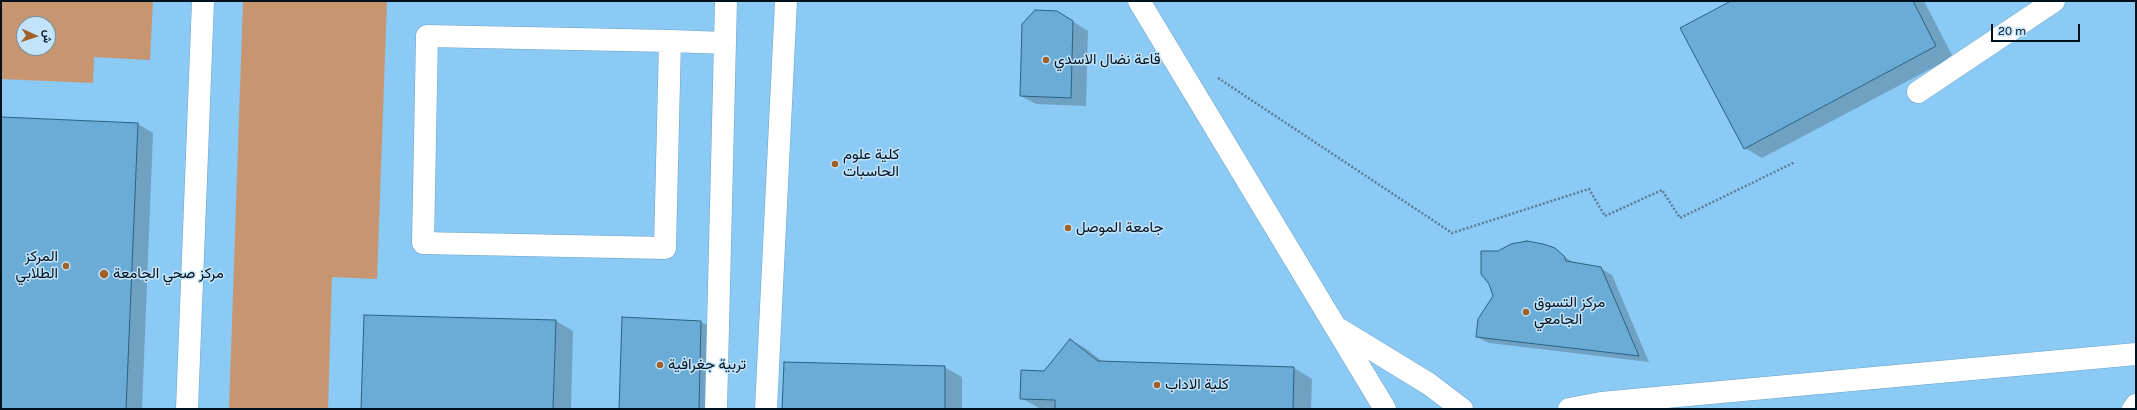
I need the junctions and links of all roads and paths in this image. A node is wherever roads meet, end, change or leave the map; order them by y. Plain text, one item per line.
1 (203, 1) edge
2 (726, 1) edge
3 (786, 1) edge
4 (1139, 1) edge
5 (2054, 1) edge
6 (670, 42) junction
7 (725, 43) junction
8 (1216, 76) dead end
9 (1918, 92) dead end
10 (1795, 162) dead end
11 (1336, 327) junction
12 (2136, 354) edge
13 (2136, 405) edge
14 (186, 409) edge
15 (716, 409) edge
16 (766, 409) edge
17 (1385, 409) edge
18 (1462, 409) edge
19 (1569, 409) edge
20 (2133, 409) edge

1 - 14 lane
2 - 7 lane
3 - 16 lane
4 - 11 lane
5 - 9 lane
6 - 6 lane
6 - 7 lane
7 - 15 lane
8 - 10 path
11 - 17 lane
11 - 18 lane
12 - 19 lane
13 - 20 lane

